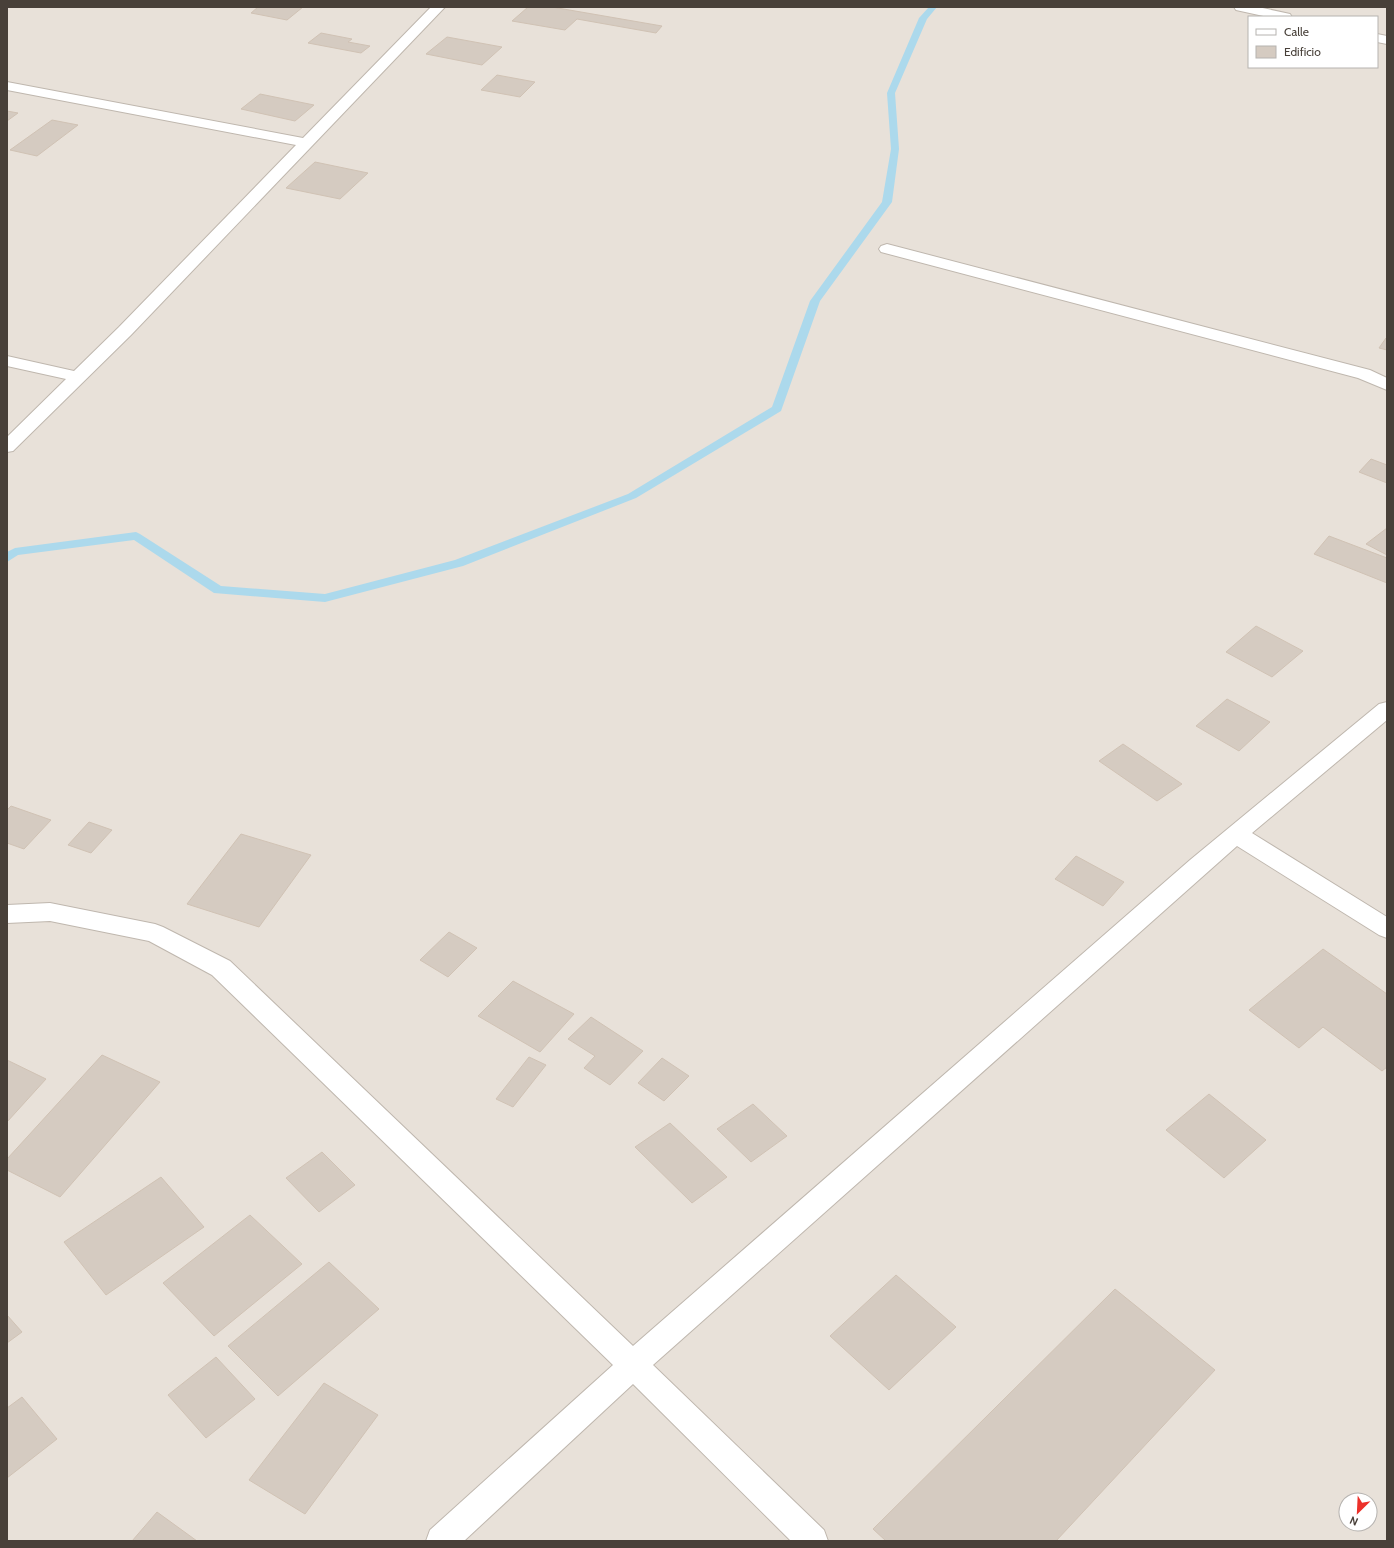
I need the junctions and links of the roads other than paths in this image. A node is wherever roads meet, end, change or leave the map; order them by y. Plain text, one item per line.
1 (438, 7) edge
2 (1241, 7) edge
3 (1281, 16) edge
4 (7, 86) edge
5 (307, 144) junction
6 (886, 249) dead end
7 (7, 361) edge
8 (78, 377) junction
9 (1387, 385) edge
10 (7, 447) edge
11 (1387, 708) edge
12 (1236, 834) junction
13 (7, 914) edge
14 (1387, 929) edge
15 (633, 1365) junction
16 (441, 1541) edge
17 (813, 1541) edge

1 - 5 street
2 - 3 street
4 - 5 street
5 - 8 street
6 - 9 street
7 - 8 street
8 - 10 street
11 - 12 street
12 - 14 street
12 - 15 street
13 - 15 street
15 - 16 street
15 - 17 street

